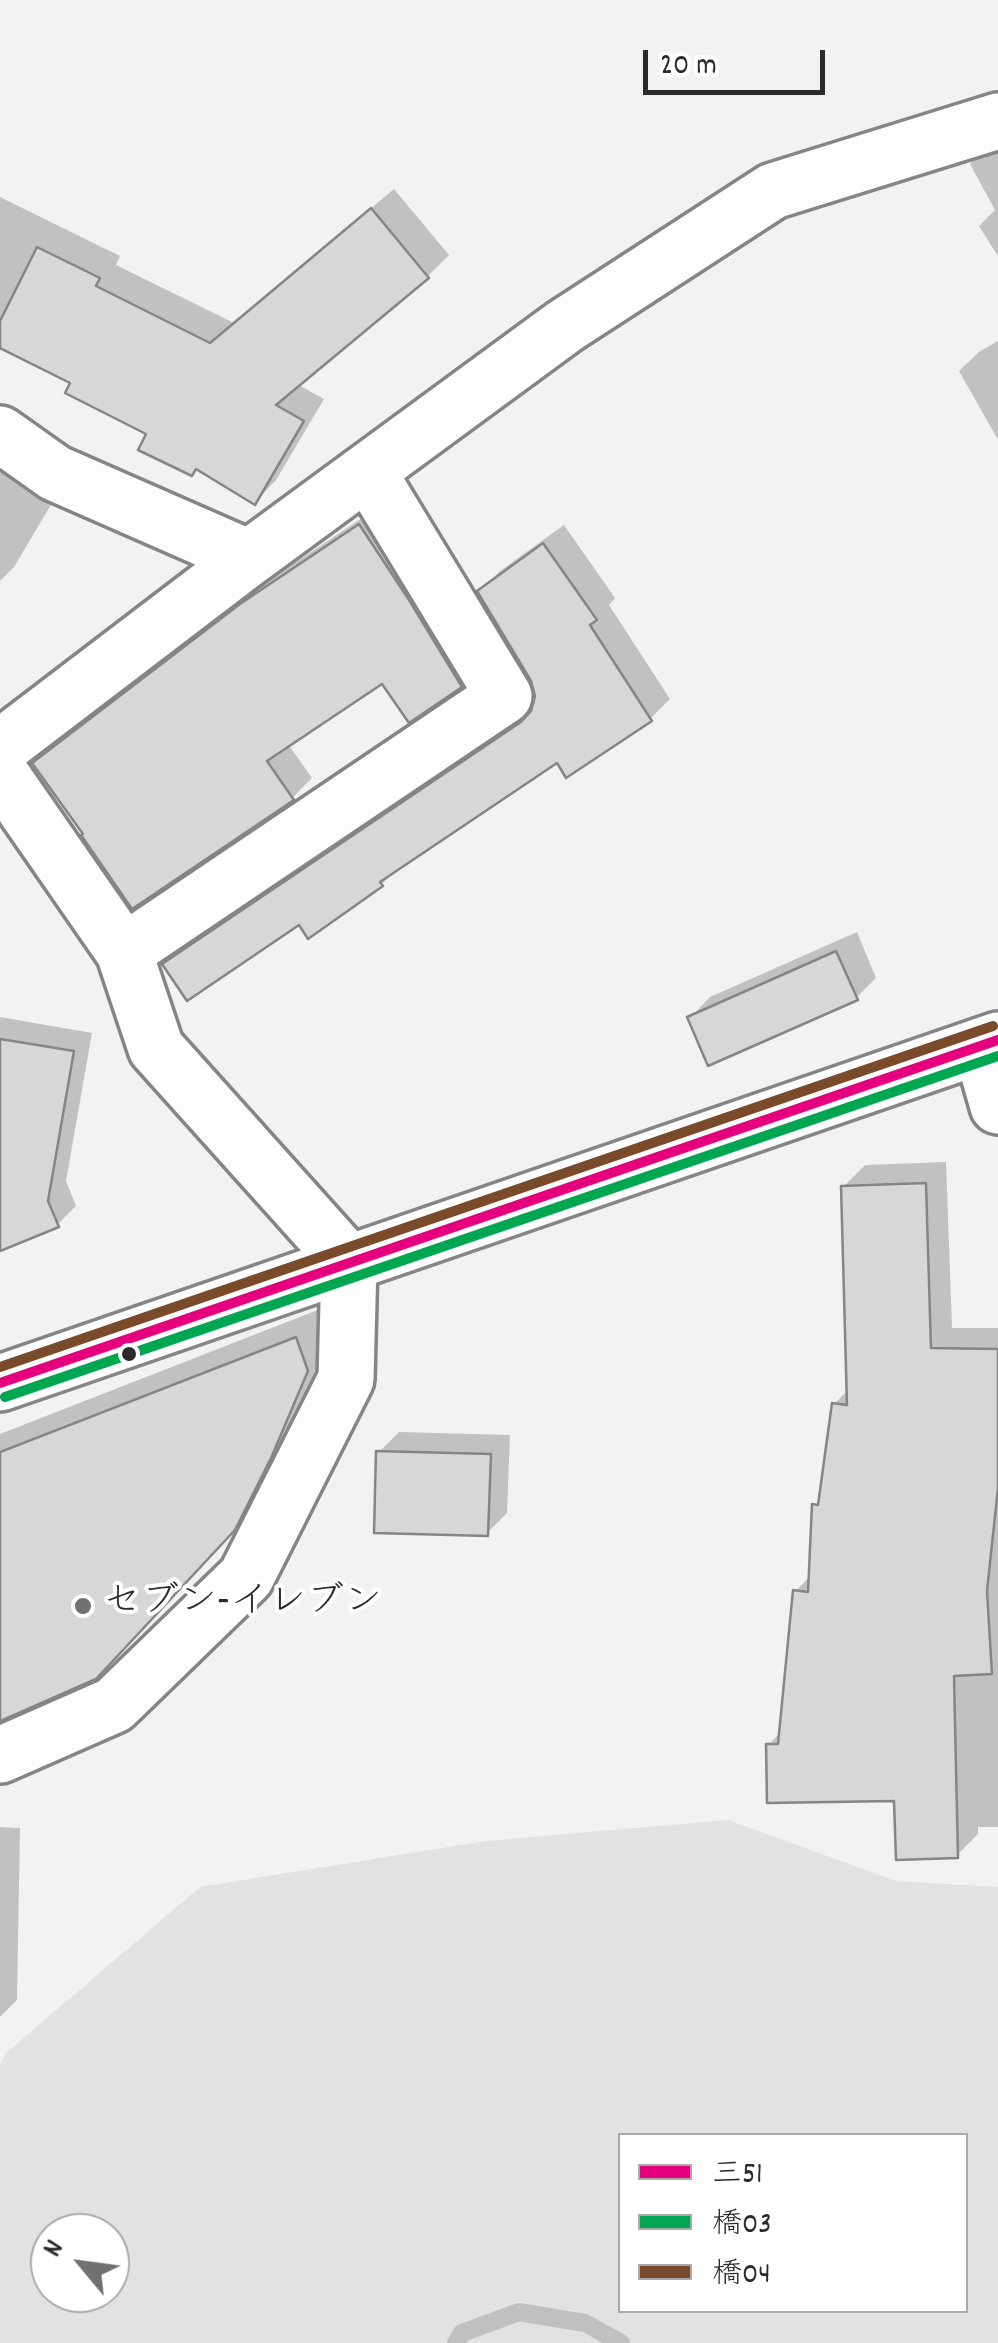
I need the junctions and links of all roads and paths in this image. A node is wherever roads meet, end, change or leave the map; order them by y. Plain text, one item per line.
1 (998, 121) edge
2 (0, 434) edge
3 (368, 472) junction
4 (249, 558) junction
5 (0, 748) edge
6 (0, 773) edge
7 (124, 952) junction
8 (990, 1043) edge
9 (998, 1106) edge
10 (349, 1263) junction
11 (0, 1383) edge
12 (0, 1755) edge

1 - 3 main road
2 - 4 main road
3 - 4 main road
3 - 7 main road
4 - 5 main road
6 - 7 main road
7 - 10 main road
8 - 9 main road
8 - 10 main road
10 - 11 main road
10 - 12 main road

